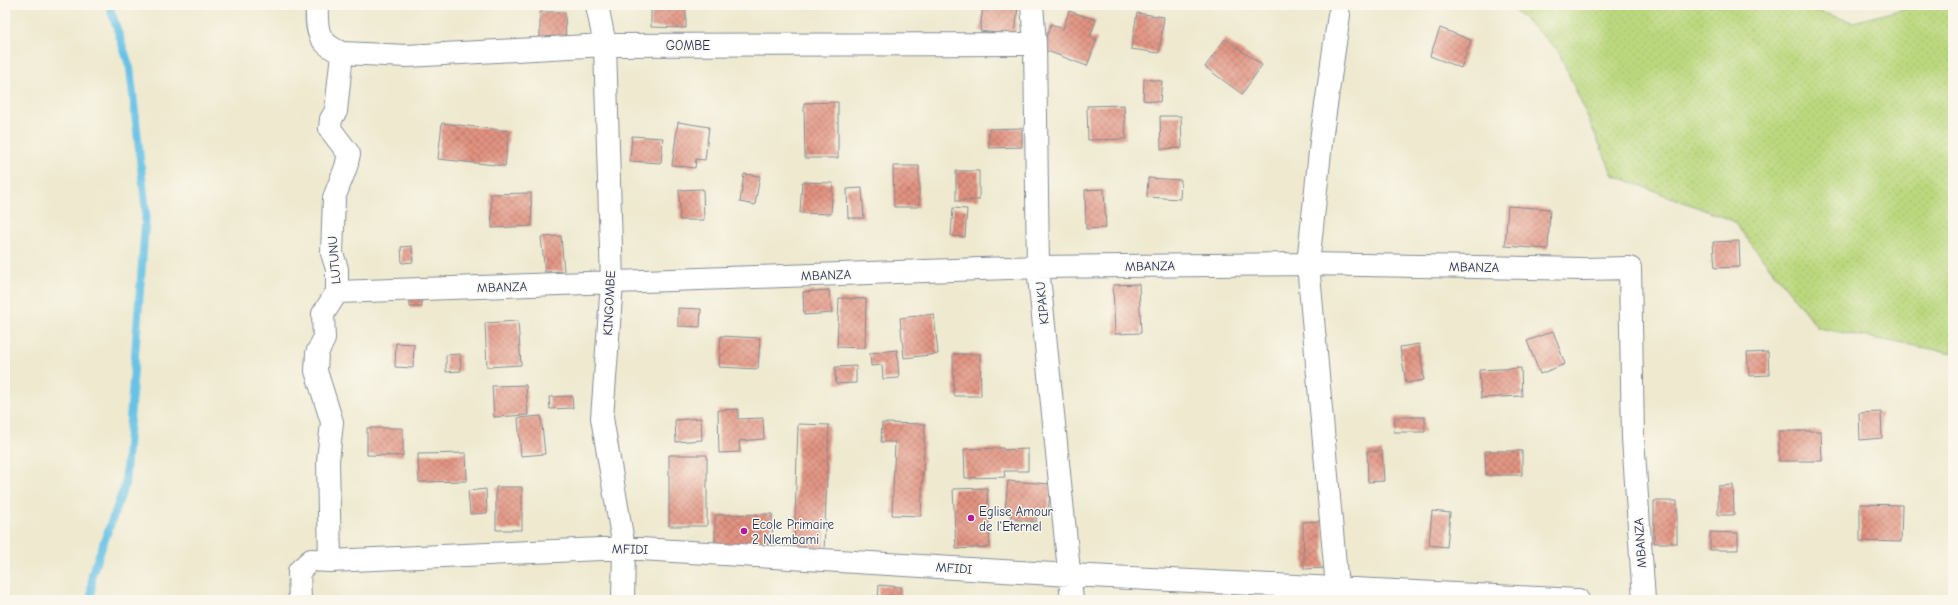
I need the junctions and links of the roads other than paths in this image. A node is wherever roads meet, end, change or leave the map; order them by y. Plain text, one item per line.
1 (317, 5) edge
2 (597, 5) edge
3 (1032, 5) edge
4 (1339, 15) dead end
5 (1035, 44) junction
6 (605, 45) junction
7 (342, 53) junction
8 (1308, 264) junction
9 (1038, 267) junction
10 (612, 283) junction
11 (337, 292) junction
12 (624, 548) junction
13 (330, 561) junction
14 (1070, 575) junction
15 (1336, 594) edge
16 (300, 600) edge
17 (623, 600) edge
18 (1072, 600) edge
19 (1578, 600) edge
20 (1644, 600) edge

1 - 7 street
2 - 6 street, KINGOMBE
3 - 5 street, KIPAKU
4 - 8 street
5 - 6 street, GOMBE
5 - 9 street, KIPAKU
6 - 7 street, GOMBE
6 - 10 street, KINGOMBE
7 - 11 street, LUTUNU
8 - 9 street, MBANZA
8 - 15 street
8 - 20 street, MBANZA
9 - 10 street, MBANZA
9 - 14 street, KIPAKU
10 - 11 street, MBANZA
10 - 12 street, KINGOMBE
11 - 13 street, LUTUNU
12 - 13 street, MFIDI
12 - 14 street, MFIDI
12 - 17 street, KINGOMBE
13 - 16 street
14 - 15 street, MFIDI
14 - 18 street, KIPAKU
15 - 19 street, MFIDI

